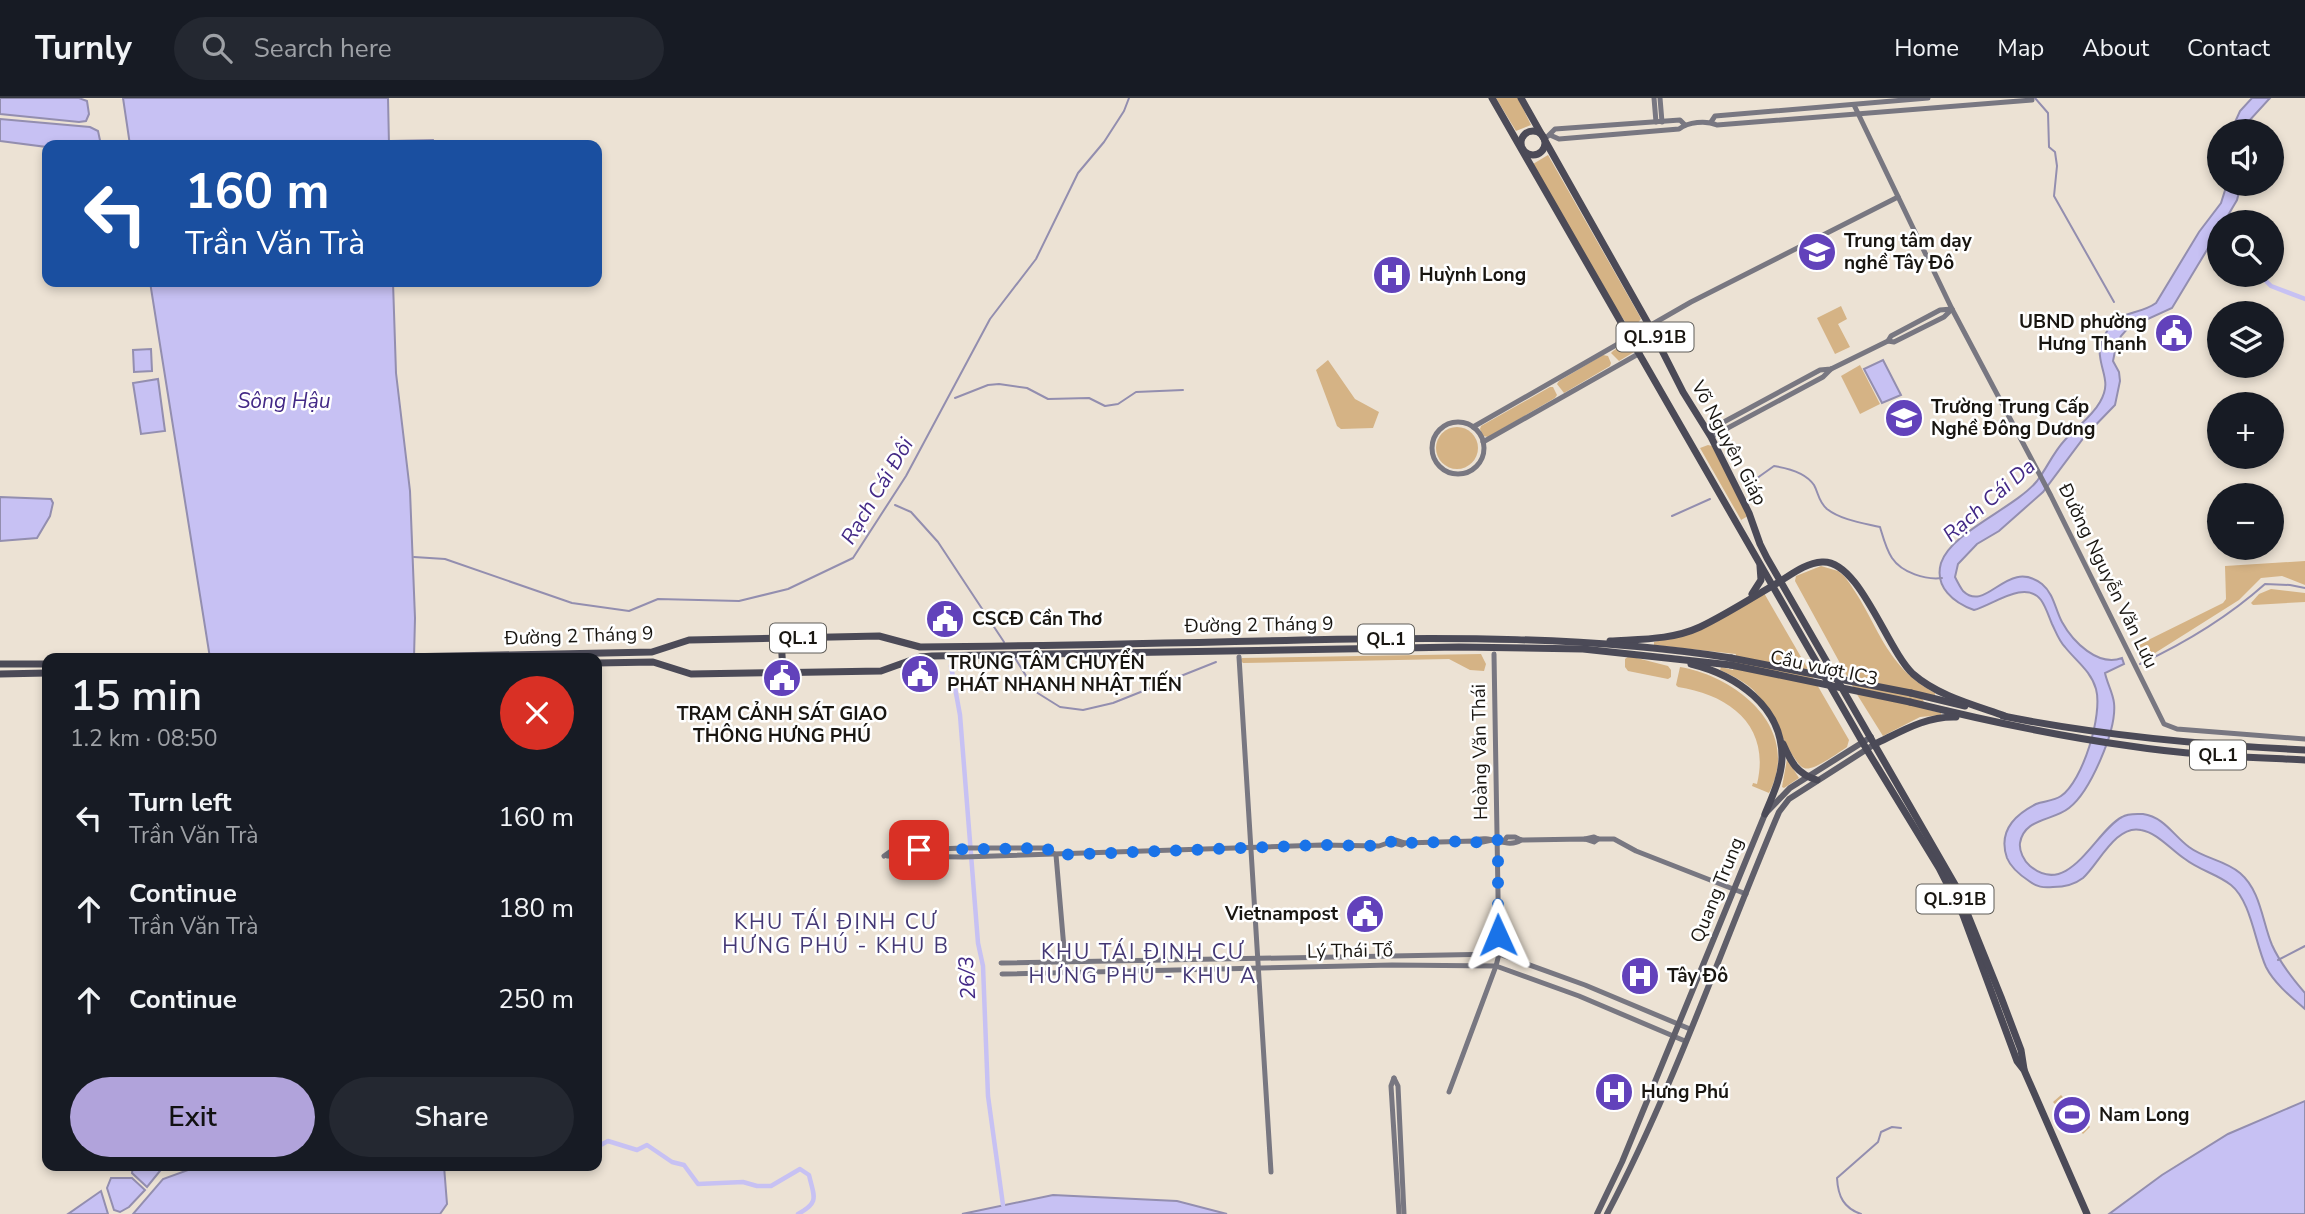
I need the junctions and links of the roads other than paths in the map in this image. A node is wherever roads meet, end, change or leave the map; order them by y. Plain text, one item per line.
1 (1492, 98) edge
2 (1521, 98) edge
3 (1654, 98) edge
4 (1660, 98) edge
5 (1928, 98) edge
6 (2032, 100) dead end
7 (1854, 104) junction
8 (1858, 114) junction
9 (1659, 122) junction
10 (1710, 122) junction
11 (1685, 125) junction
12 (1547, 137) junction
13 (1521, 147) junction
14 (1898, 197) junction
15 (1952, 309) junction
16 (1649, 325) junction
17 (1630, 336) junction
18 (1640, 353) junction
19 (1473, 427) junction
20 (1709, 434) junction
21 (1483, 442) junction
22 (1760, 562) junction
23 (1780, 581) junction
24 (1772, 585) junction
25 (1745, 600) junction
26 (781, 638) junction
27 (1583, 642) junction
28 (602, 653) edge
29 (1494, 654) dead end
30 (1642, 655) junction
31 (1238, 657) dead end
32 (1731, 662) junction
33 (602, 663) edge
34 (0, 664) edge
35 (42, 664) edge
36 (783, 672) junction
37 (42, 673) edge
38 (0, 674) edge
39 (2005, 721) junction
40 (1776, 728) junction
41 (2064, 731) junction
42 (2305, 739) edge
43 (1873, 741) junction
44 (1865, 746) junction
45 (2305, 750) edge
46 (2305, 760) edge
47 (1807, 777) junction
48 (1817, 780) junction
49 (1765, 814) junction
50 (1498, 840) junction
51 (1250, 848) junction
52 (1056, 855) junction
53 (1735, 890) junction
54 (1746, 894) junction
55 (1499, 954) junction
56 (1258, 957) junction
57 (1160, 959) junction
58 (1065, 961) junction
59 (1001, 963) dead end
60 (1496, 966) junction
61 (1258, 969) junction
62 (1161, 971) junction
63 (1066, 972) junction
64 (1002, 974) dead end
65 (1998, 998) junction
66 (1679, 1025) junction
67 (1690, 1029) junction
68 (1674, 1037) junction
69 (1685, 1041) junction
70 (1449, 1092) dead end
71 (1271, 1172) dead end
72 (1399, 1214) edge
73 (1404, 1214) edge
74 (1597, 1214) edge
75 (1607, 1214) edge
76 (2087, 1214) edge

1 - 13 highway, Võ Nguyên Giáp / QL.91B
2 - 12 highway, Võ Nguyên Giáp / QL.91B
3 - 9 street
4 - 9 street
5 - 7 street
6 - 8 street
7 - 8 street, Đường Nguyễn Văn Lưu
7 - 10 street
8 - 10 street
8 - 14 street, Đường Nguyễn Văn Lưu
9 - 11 street
9 - 12 street
10 - 11 street
11 - 12 street
12 - 13 highway
12 - 13 highway
12 - 16 highway, Võ Nguyên Giáp / QL.91B
13 - 17 highway, Võ Nguyên Giáp / QL.91B
14 - 15 street, Đường Nguyễn Văn Lưu
14 - 16 street
15 - 20 street
15 - 42 street, Đường Nguyễn Văn Lưu
16 - 17 street
16 - 20 highway, Võ Nguyên Giáp / QL.91B
17 - 18 highway, Võ Nguyên Giáp / QL.91B
17 - 19 street
18 - 21 street
18 - 22 highway, Võ Nguyên Giáp / QL.91B
19 - 21 street
19 - 21 street
20 - 23 highway, Võ Nguyên Giáp / QL.91B
22 - 24 highway, QL.91B
22 - 25 highway
23 - 24 highway
23 - 39 highway
23 - 43 highway, Võ Nguyên Giáp / QL.91B
24 - 25 highway
24 - 44 highway, QL.91B
25 - 27 highway
26 - 27 highway, Đường 2 Tháng 9 / QL.1
26 - 28 highway, Đường 2 Tháng 9 / QL.1
26 - 36 highway
27 - 32 highway, Đường 2 Tháng 9 / QL.1
29 - 50 street, Hoàng Văn Thái
30 - 32 highway, Đường 2 Tháng 9 / QL.1
30 - 36 highway, Đường 2 Tháng 9 / QL.1
30 - 40 highway
31 - 51 street
32 - 39 highway, Cầu vượt IC3 / QL.1, bridge
32 - 39 highway, Cầu vượt IC3 / QL.1, bridge
33 - 36 highway, Đường 2 Tháng 9 / QL.1
34 - 35 highway
37 - 38 highway
39 - 41 highway, QL.1
39 - 43 highway
40 - 47 highway
40 - 49 highway
41 - 45 highway, QL.1
41 - 46 highway, QL.1
43 - 44 main road, Quang Trung
43 - 65 highway, QL.91B
44 - 47 main road, Quang Trung
44 - 48 main road, Quang Trung
44 - 65 highway, QL.91B
47 - 48 highway
47 - 49 main road, Quang Trung
48 - 54 main road, Quang Trung
49 - 53 main road, Quang Trung
50 - 51 street
50 - 53 street
50 - 55 street, Hoàng Văn Thái
51 - 52 street
51 - 56 street
52 - 52 street
52 - 58 street
53 - 54 street
53 - 66 main road, Quang Trung
54 - 67 main road, Quang Trung
55 - 56 street, Lý Thái Tổ
55 - 60 street, Hoàng Văn Thái
55 - 66 street, Lý Thái Tổ
56 - 57 street, Lý Thái Tổ
56 - 61 street
57 - 58 street, Lý Thái Tổ
57 - 62 street
58 - 59 street, Lý Thái Tổ
58 - 63 street
60 - 61 street, Lý Thái Tổ
60 - 68 street, Lý Thái Tổ
60 - 70 street, Hoàng Văn Thái
61 - 62 street, Lý Thái Tổ
61 - 71 street
62 - 63 street, Lý Thái Tổ
63 - 64 street, Lý Thái Tổ
65 - 76 highway, QL.91B
66 - 67 street, Lý Thái Tổ
66 - 68 main road, Quang Trung
67 - 69 main road, Quang Trung
68 - 69 street, Lý Thái Tổ
68 - 74 main road, Quang Trung
69 - 75 main road, Quang Trung
72 - 73 street

